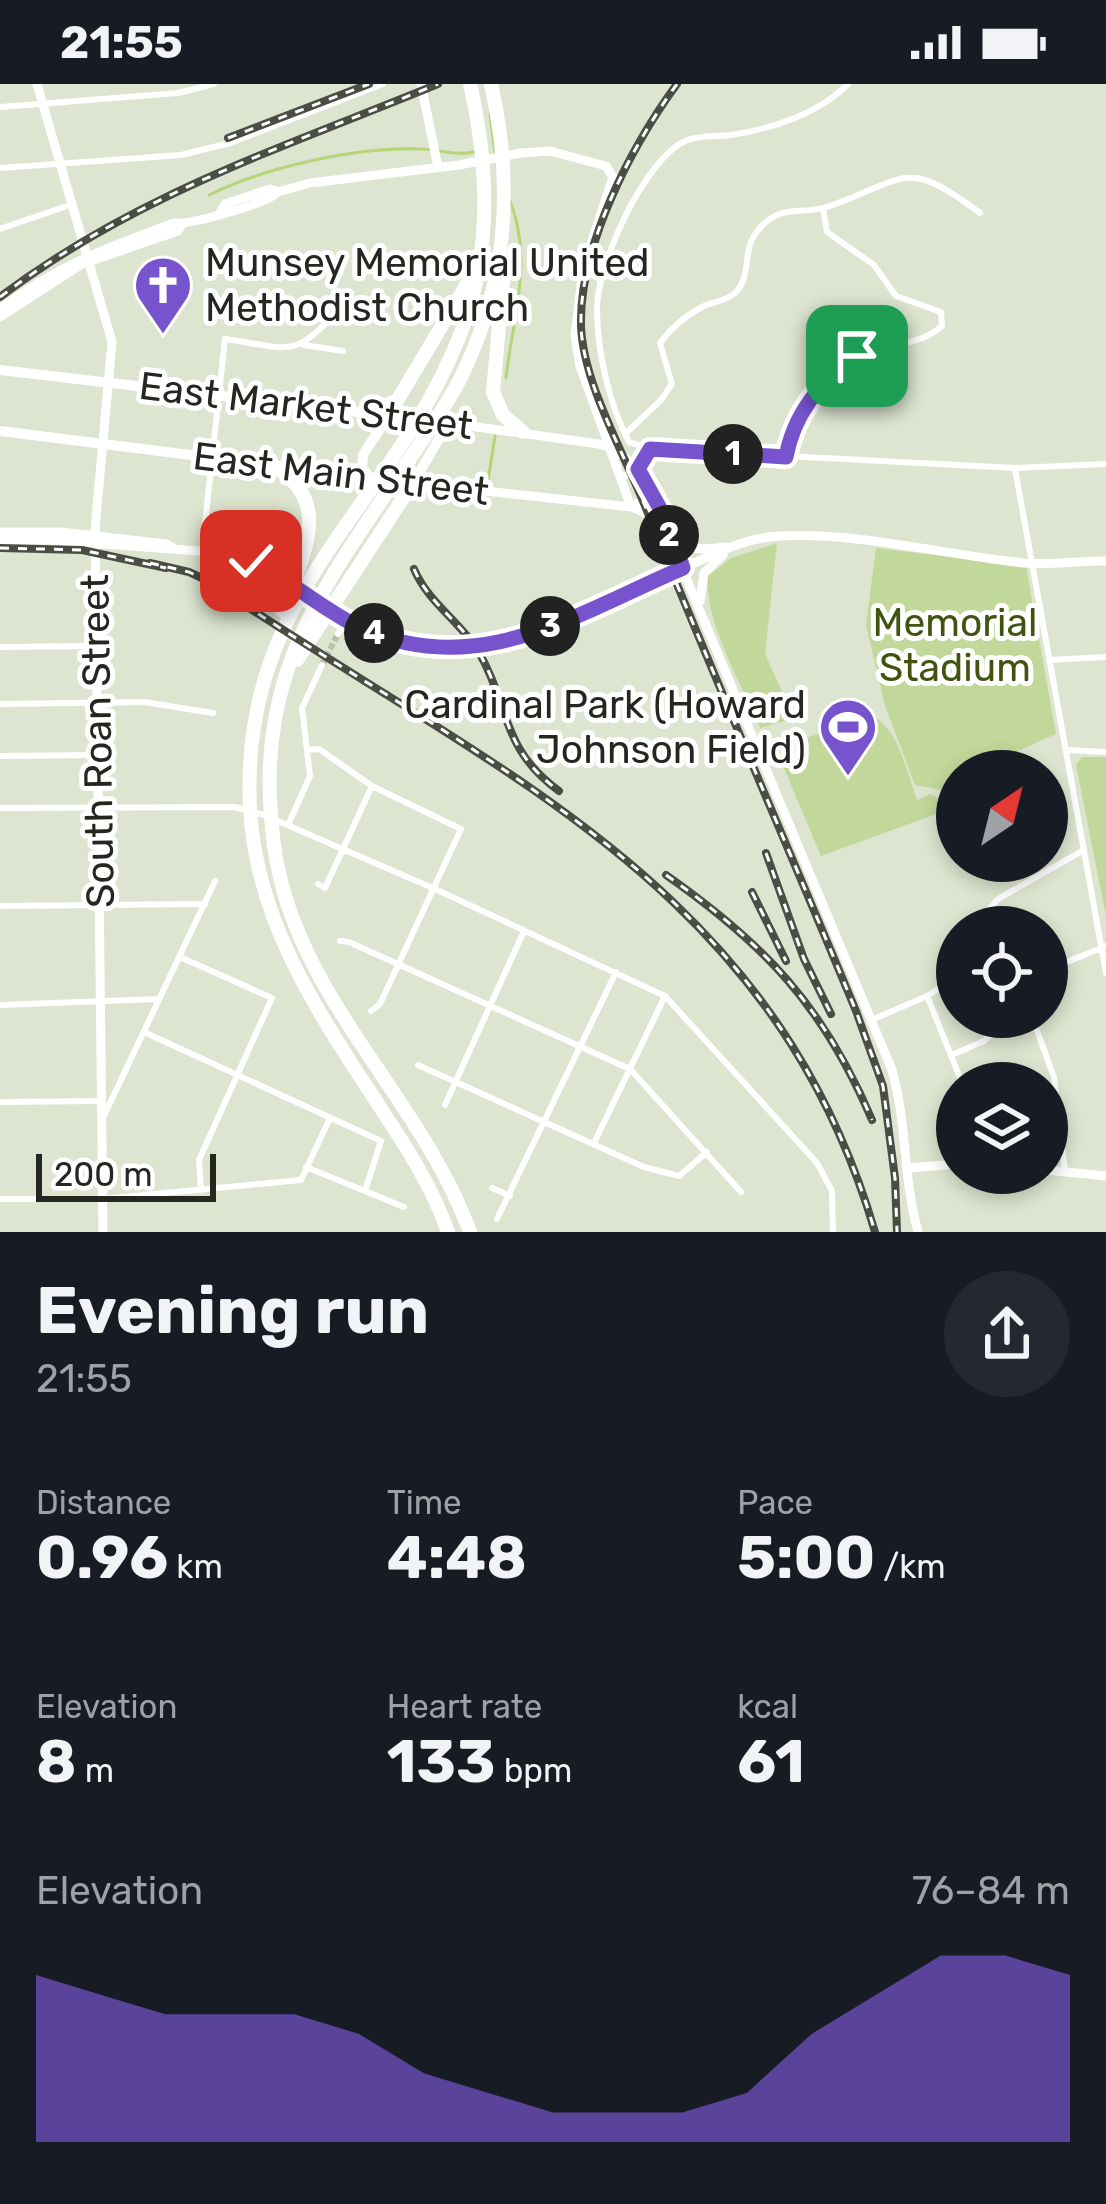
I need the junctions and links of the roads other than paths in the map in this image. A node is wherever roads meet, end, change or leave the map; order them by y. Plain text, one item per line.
1 (38, 84) edge
2 (214, 84) edge
3 (383, 84) edge
4 (421, 84) edge
5 (470, 84) edge
6 (491, 84) edge
7 (848, 84) edge
8 (44, 105) junction
9 (0, 107) edge
10 (438, 163) junction
11 (62, 164) junction
12 (0, 167) edge
13 (73, 204) junction
14 (823, 208) junction
15 (980, 213) dead end
16 (0, 229) edge
17 (504, 238) junction
18 (480, 249) junction
19 (90, 258) junction
20 (339, 309) dead end
21 (0, 313) edge
22 (304, 345) junction
23 (343, 351) dead end
24 (0, 370) edge
25 (109, 383) junction
26 (220, 396) junction
27 (400, 397) junction
28 (367, 413) junction
29 (388, 416) junction
30 (434, 421) junction
31 (0, 431) edge
32 (523, 432) junction
33 (625, 434) junction
34 (103, 443) junction
35 (610, 448) junction
36 (648, 449) junction
37 (212, 457) junction
38 (786, 457) junction
39 (270, 464) junction
40 (1106, 464) edge
41 (1015, 468) junction
42 (638, 469) junction
43 (371, 478) junction
44 (413, 483) junction
45 (648, 485) junction
46 (621, 487) junction
47 (631, 507) junction
48 (0, 536) edge
49 (670, 537) junction
50 (95, 540) junction
51 (731, 547) junction
52 (202, 551) junction
53 (1106, 560) edge
54 (1030, 563) junction
55 (683, 568) junction
56 (700, 608) junction
57 (345, 620) junction
58 (338, 634) tunnel mouth
59 (98, 646) junction
60 (0, 647) edge
61 (272, 655) junction
62 (1106, 657) edge
63 (1049, 659) junction
64 (322, 665) tunnel mouth
65 (291, 667) junction
66 (98, 703) junction
67 (0, 704) edge
68 (213, 713) dead end
69 (308, 750) junction
70 (1067, 750) edge
71 (1068, 751) edge
72 (1106, 752) edge
73 (98, 755) junction
74 (0, 756) edge
75 (1068, 757) edge
76 (371, 786) junction
77 (0, 808) edge
78 (99, 808) junction
79 (289, 824) junction
80 (344, 849) junction
81 (1084, 851) junction
82 (215, 881) dead end
83 (318, 884) dead end
84 (435, 889) junction
85 (205, 904) junction
86 (100, 905) junction
87 (0, 906) edge
88 (992, 906) edge
89 (524, 932) junction
90 (340, 941) dead end
91 (1103, 946) edge
92 (180, 957) junction
93 (1068, 962) edge
94 (399, 964) junction
95 (616, 972) junction
96 (1106, 973) edge
97 (936, 990) edge
98 (665, 996) junction
99 (927, 996) junction
100 (158, 999) junction
101 (0, 1004) edge
102 (100, 1004) junction
103 (491, 1006) junction
104 (371, 1011) dead end
105 (874, 1019) junction
106 (144, 1032) junction
107 (987, 1038) edge
108 (581, 1046) junction
109 (954, 1054) junction
110 (956, 1062) edge
111 (418, 1065) dead end
112 (631, 1069) junction
113 (238, 1074) junction
114 (456, 1080) junction
115 (101, 1101) junction
116 (0, 1102) edge
117 (446, 1105) dead end
118 (329, 1118) junction
119 (102, 1121) junction
120 (547, 1122) junction
121 (594, 1143) junction
122 (707, 1152) junction
123 (936, 1166) edge
124 (306, 1167) junction
125 (907, 1168) junction
126 (1068, 1172) edge
127 (1106, 1176) edge
128 (492, 1188) dead end
129 (201, 1189) junction
130 (365, 1191) junction
131 (741, 1192) dead end
132 (511, 1196) junction
133 (102, 1198) junction
134 (0, 1199) edge
135 (404, 1207) dead end
136 (497, 1219) dead end
137 (103, 1232) edge
138 (448, 1232) edge
139 (470, 1232) edge
140 (832, 1232) edge
141 (918, 1232) edge

1 - 8 main road, South Roan Street
2 - 8 street
3 - 11 street
4 - 10 main road
5 - 18 highway
6 - 17 highway
7 - 33 street
8 - 9 street
8 - 11 main road, South Roan Street
10 - 19 main road
10 - 35 main road
11 - 12 street
11 - 13 main road, South Roan Street
13 - 16 street
13 - 19 main road, South Roan Street
14 - 15 street
14 - 33 street
14 - 38 street
17 - 32 highway
17 - 65 highway
18 - 27 highway
18 - 61 highway
19 - 21 main road
19 - 25 main road, South Roan Street
20 - 22 street
22 - 23 street
22 - 26 street
24 - 25 main road, East Market Street
25 - 26 main road, East Market Street
25 - 34 main road, South Roan Street
26 - 28 main road, East Market Street
26 - 37 street
27 - 28 highway
27 - 29 highway
28 - 29 main road, East Market Street
29 - 30 main road, East Market Street
29 - 43 main road
30 - 32 main road, East Market Street
30 - 44 main road
31 - 34 main road, East Main Street
32 - 35 main road, East Market Street
33 - 36 street
34 - 37 main road, East Main Street
34 - 50 main road, South Roan Street
35 - 42 main road
35 - 46 main road
36 - 38 street
36 - 42 street
37 - 39 main road, East Main Street
37 - 52 street
38 - 41 street
39 - 43 main road, East Main Street
39 - 61 highway
40 - 41 street
41 - 54 street
42 - 45 main road
42 - 46 street
43 - 44 main road, East Main Street
44 - 47 main road, East Main Street
44 - 65 highway
45 - 47 main road
45 - 49 main road
46 - 47 main road
47 - 49 main road
48 - 50 main road
49 - 51 main road
49 - 55 main road
50 - 52 main road
50 - 59 main road, South Roan Street
51 - 54 main road
51 - 55 main road
51 - 56 main road
52 - 57 main road
53 - 54 main road
54 - 63 street
55 - 56 main road
55 - 57 main road
56 - 105 main road
57 - 58 street
59 - 60 street
59 - 66 main road, South Roan Street
61 - 138 highway
62 - 63 street
63 - 70 street
64 - 69 street
65 - 139 highway
66 - 67 street
66 - 68 street
66 - 73 main road, South Roan Street
69 - 76 street
69 - 79 street
71 - 72 street
73 - 74 street
73 - 78 main road, South Roan Street
75 - 81 street
76 - 80 street
76 - 84 street
77 - 78 street
78 - 79 street
78 - 86 main road, South Roan Street
79 - 80 street
80 - 83 street
80 - 84 street
81 - 88 street
81 - 91 street
82 - 85 street
84 - 89 street
84 - 94 street
85 - 86 street
85 - 92 street
86 - 87 street
86 - 102 main road, South Roan Street
89 - 95 street
89 - 103 street
90 - 94 street
91 - 93 street
91 - 96 street
92 - 100 street
92 - 113 street
94 - 103 street
94 - 104 street
95 - 98 street
95 - 108 street
97 - 99 street
98 - 112 street
98 - 140 street
99 - 105 street
99 - 109 street
100 - 102 street
100 - 106 street
101 - 102 street
102 - 115 main road, South Roan Street
103 - 108 street
103 - 114 street
105 - 125 main road
106 - 113 street
106 - 119 street
107 - 109 street
108 - 112 street
108 - 120 street
109 - 110 street
111 - 114 street
112 - 121 street
112 - 122 street
113 - 118 street
113 - 129 street
114 - 117 street
114 - 120 street
115 - 116 street
115 - 119 main road, South Roan Street
118 - 124 street
118 - 130 street
119 - 133 main road, South Roan Street
120 - 121 street
120 - 132 street
121 - 122 street
122 - 131 street
123 - 125 main road
124 - 129 street
124 - 130 street
125 - 141 main road
126 - 127 main road
128 - 132 street
129 - 133 street
130 - 135 street
132 - 136 street
133 - 134 street
133 - 137 main road, South Roan Street

